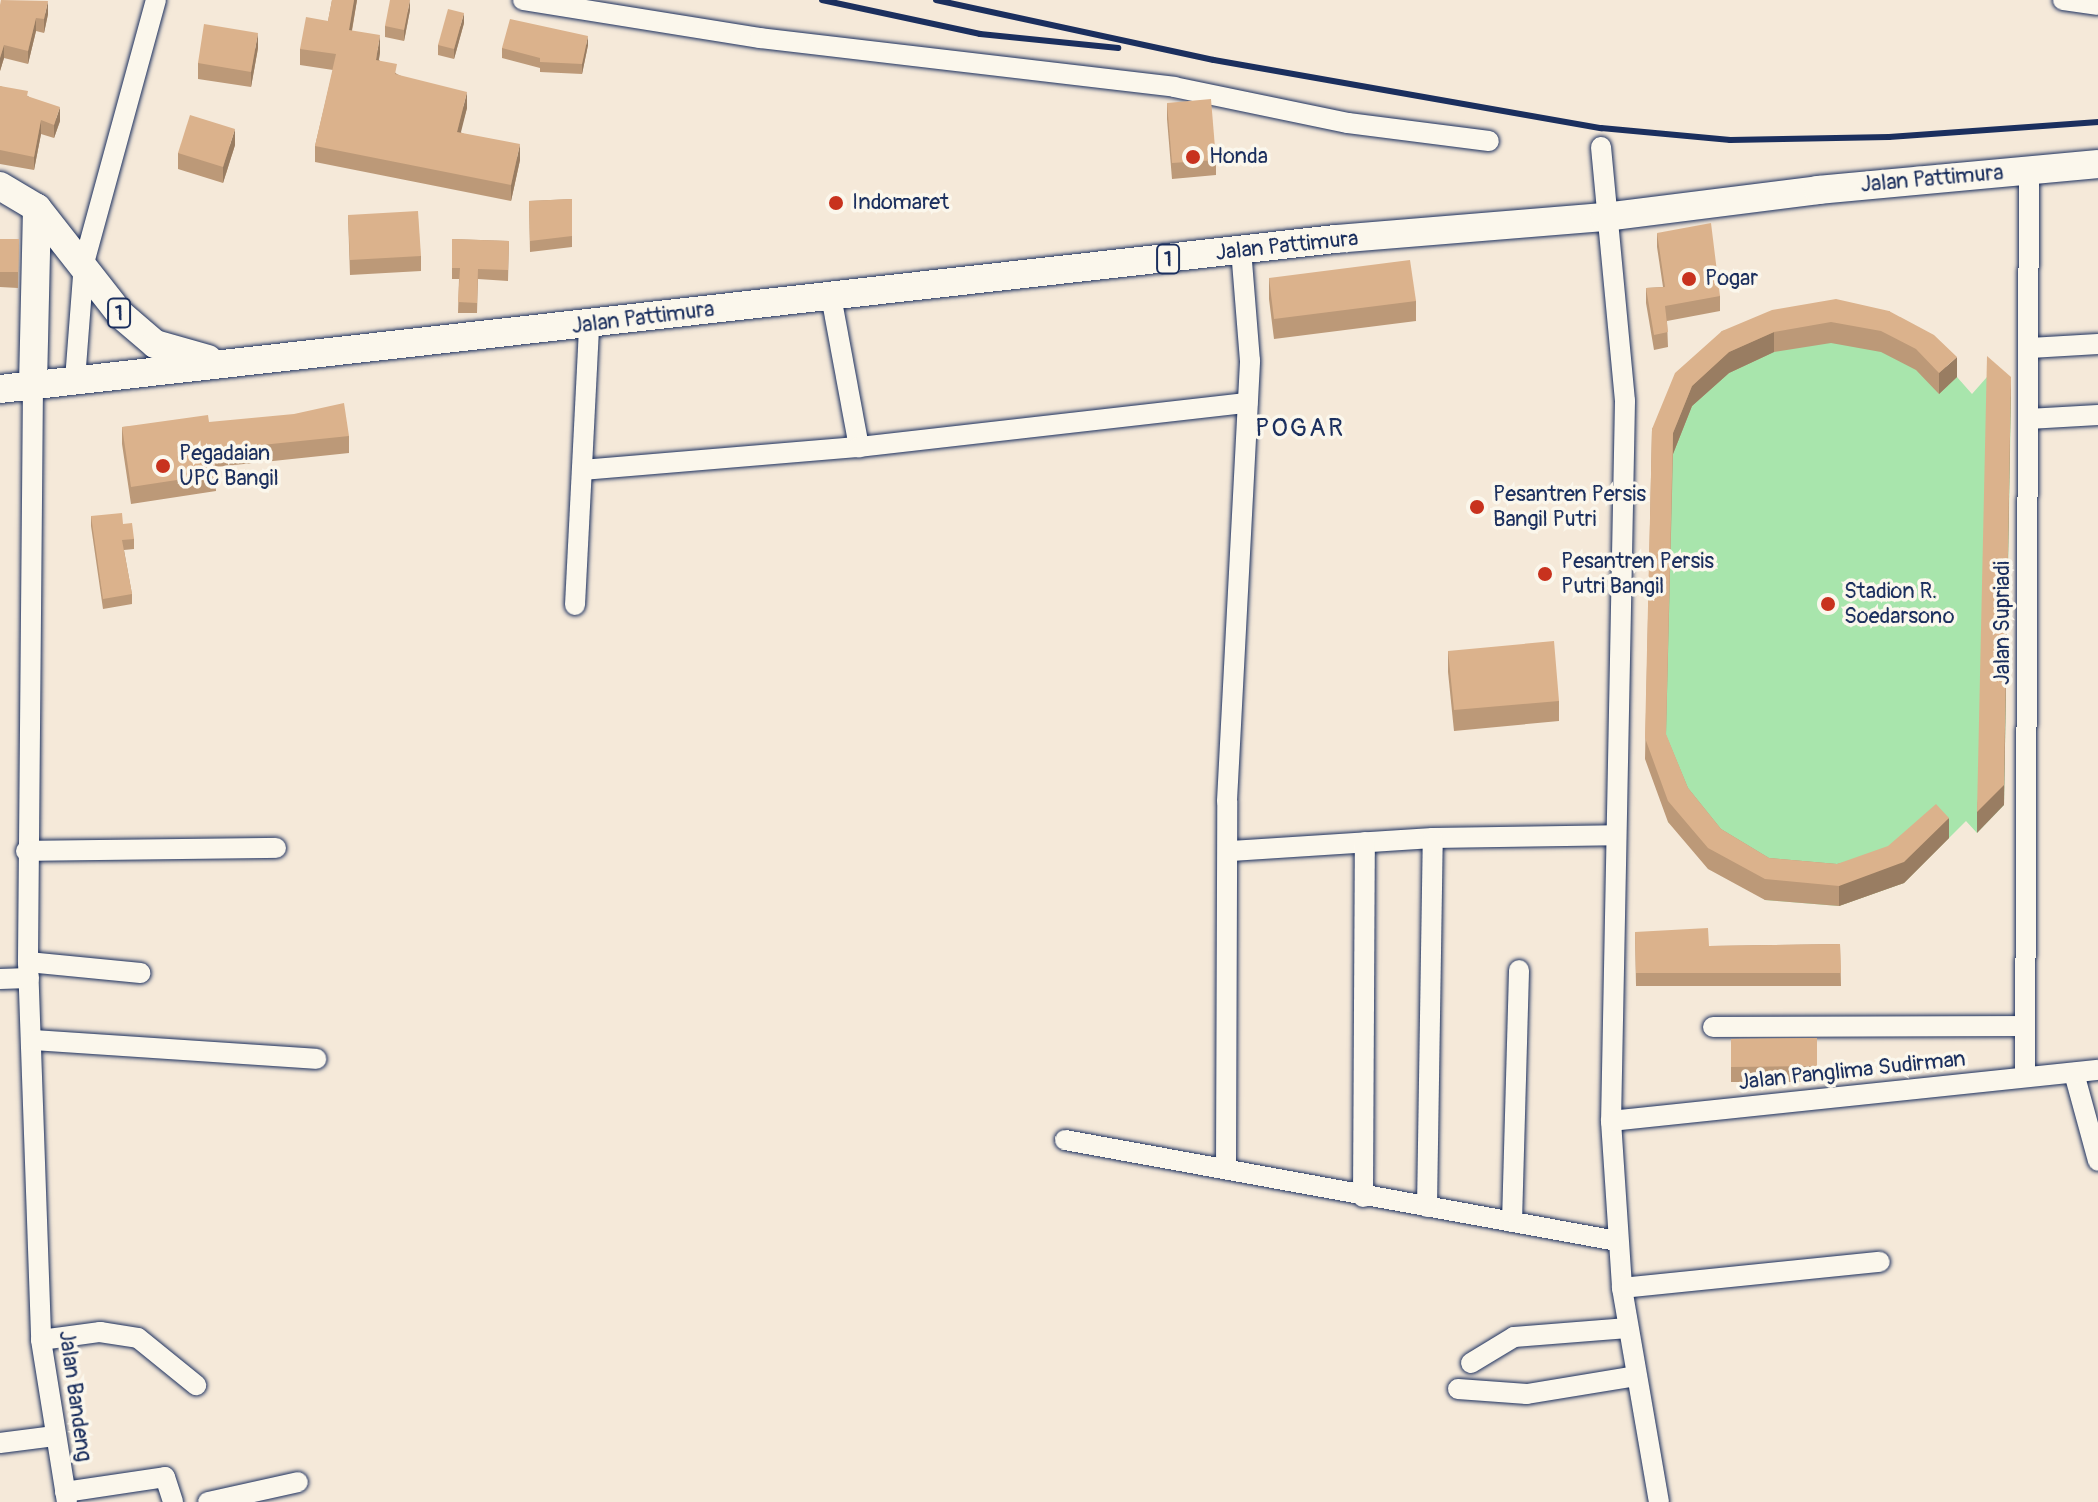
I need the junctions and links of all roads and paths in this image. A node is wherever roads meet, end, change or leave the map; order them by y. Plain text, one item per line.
1 (156, 0) edge
2 (523, 0) edge
3 (2063, 0) edge
4 (2098, 5) edge
5 (1489, 141) dead end
6 (1601, 147) dead end
7 (2098, 164) edge
8 (2029, 170) junction
9 (0, 186) edge
10 (37, 208) junction
11 (1605, 217) junction
12 (1241, 250) junction
13 (84, 263) junction
14 (831, 296) junction
15 (589, 325) junction
16 (2098, 344) edge
17 (2030, 348) junction
18 (239, 364) junction
19 (75, 380) junction
20 (33, 385) junction
21 (0, 389) edge
22 (1248, 403) junction
23 (2098, 415) edge
24 (2028, 419) junction
25 (859, 447) junction
26 (583, 470) junction
27 (575, 605) dead end
28 (1615, 835) junction
29 (1433, 838) junction
30 (1365, 842) junction
31 (276, 848) dead end
32 (26, 851) junction
33 (1231, 851) junction
34 (28, 970) junction
35 (1519, 970) dead end
36 (140, 973) dead end
37 (0, 979) edge
38 (2025, 1026) junction
39 (1713, 1027) dead end
40 (32, 1040) junction
41 (316, 1059) dead end
42 (2098, 1070) edge
43 (2074, 1073) junction
44 (2025, 1076) junction
45 (1611, 1121) junction
46 (1065, 1140) dead end
47 (2098, 1161) edge
48 (1226, 1169) junction
49 (1363, 1197) junction
50 (1427, 1207) junction
51 (1512, 1222) junction
52 (1617, 1241) junction
53 (1880, 1262) dead end
54 (1622, 1288) junction
55 (1628, 1328) junction
56 (41, 1340) junction
57 (1471, 1363) dead end
58 (1636, 1376) junction
59 (196, 1385) dead end
60 (1458, 1389) dead end
61 (55, 1436) junction
62 (0, 1443) edge
63 (298, 1482) dead end
64 (66, 1497) edge
65 (173, 1502) edge
66 (208, 1502) edge
67 (1659, 1502) edge

1 - 13 street
2 - 5 street
3 - 4 street
6 - 11 street
7 - 8 highway, Jalan Pattimura / 1
8 - 11 highway, Jalan Pattimura / 1
8 - 17 street, Jalan Supriadi
9 - 10 highway, 1
10 - 13 highway, 1
10 - 20 highway
11 - 12 highway, Jalan Pattimura / 1
11 - 28 street
12 - 14 highway, Jalan Pattimura / 1
12 - 22 street
13 - 18 highway, 1
13 - 19 street
14 - 15 highway, Jalan Pattimura / 1
14 - 25 street
15 - 18 highway, Jalan Pattimura / 1
15 - 26 street
16 - 17 street
17 - 24 street, Jalan Supriadi
18 - 19 highway, 1
19 - 20 highway, 1
20 - 21 highway, 1
20 - 32 street, Jalan Bandeng
22 - 25 street
22 - 33 street
23 - 24 street
24 - 38 street, Jalan Supriadi
25 - 26 street
26 - 27 street
28 - 29 street
28 - 45 street
29 - 30 street
29 - 50 street
30 - 33 street
30 - 49 street
31 - 32 street
32 - 34 street, Jalan Bandeng
33 - 48 street
34 - 36 street
34 - 37 street
34 - 40 street, Jalan Bandeng
35 - 51 street
38 - 39 street
38 - 44 street, Jalan Supriadi
40 - 41 street
40 - 56 street, Jalan Bandeng
42 - 43 street, Jalan Panglima Sudirman
43 - 44 street, Jalan Panglima Sudirman
43 - 47 street
44 - 45 street, Jalan Panglima Sudirman
45 - 52 street
46 - 48 street
48 - 49 street
49 - 50 street
50 - 51 street
51 - 52 street
52 - 54 street
53 - 54 street
54 - 55 street
55 - 57 street
55 - 58 street
56 - 59 street
56 - 61 street, Jalan Bandeng
58 - 60 street
58 - 67 street
61 - 62 street
61 - 64 street, Jalan Bandeng
63 - 66 street
64 - 65 street

